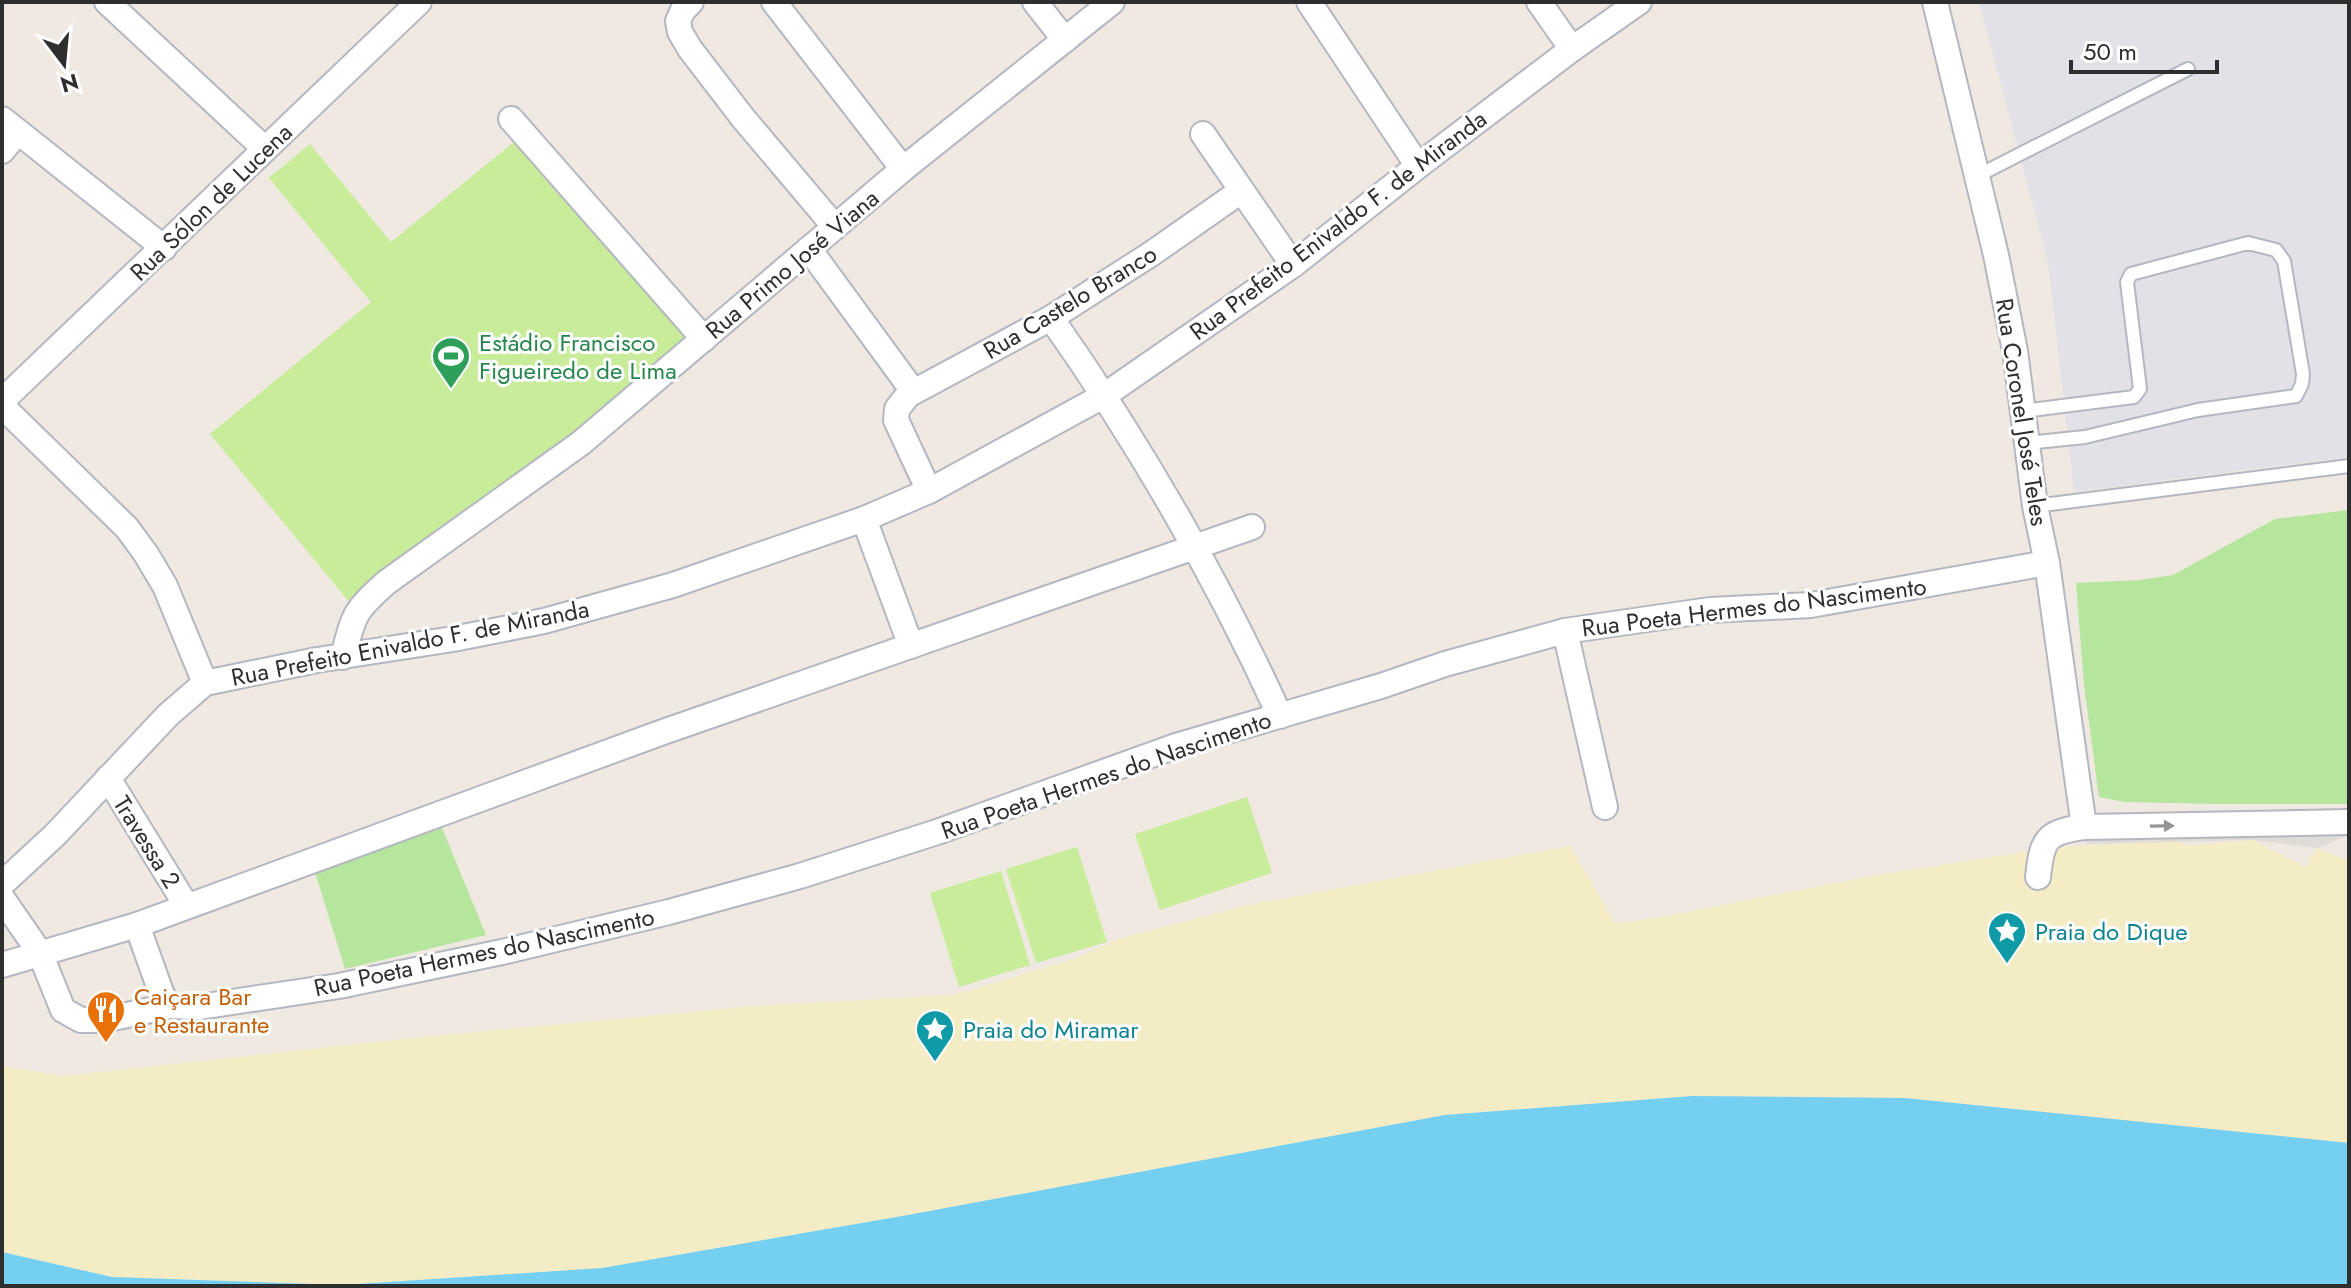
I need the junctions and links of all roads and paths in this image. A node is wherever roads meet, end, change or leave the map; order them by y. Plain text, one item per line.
1 (107, 2) edge
2 (419, 2) edge
3 (774, 2) edge
4 (1035, 2) edge
5 (1112, 2) edge
6 (1309, 2) edge
7 (1539, 2) edge
8 (1639, 2) edge
9 (1935, 2) edge
10 (685, 12) edge
11 (1065, 40) junction
12 (1572, 49) junction
13 (2188, 69) dead end
14 (511, 119) dead end
15 (10, 126) edge
16 (1203, 134) dead end
17 (265, 149) junction
18 (2, 151) edge
19 (1418, 166) junction
20 (903, 169) junction
21 (1977, 176) junction
22 (1241, 191) junction
23 (835, 227) junction
24 (164, 248) junction
25 (809, 249) junction
26 (1293, 265) junction
27 (1051, 318) junction
28 (704, 339) junction
29 (1105, 395) junction
30 (905, 400) junction
31 (2, 403) edge
32 (2023, 411) junction
33 (2027, 443) junction
34 (2349, 466) edge
35 (929, 491) junction
36 (2035, 506) junction
37 (864, 519) junction
38 (1252, 527) dead end
39 (1196, 548) junction
40 (2047, 563) junction
41 (1565, 631) junction
42 (911, 646) junction
43 (343, 657) junction
44 (205, 683) junction
45 (1280, 716) junction
46 (108, 778) junction
47 (1605, 807) dead end
48 (2349, 822) edge
49 (2084, 827) junction
50 (2038, 877) dead end
51 (2, 884) edge
52 (2, 898) edge
53 (186, 905) junction
54 (137, 925) junction
55 (40, 953) junction
56 (2, 965) edge
57 (170, 1006) junction

1 - 17 street
2 - 17 street, Rua Sólon de Lucena
3 - 20 street
4 - 11 street
5 - 11 street, Rua Primo José Viana
6 - 19 street
7 - 12 street
8 - 12 street, Rua Prefeito Enivaldo F. de Miranda
9 - 21 street, Rua Coronel José Teles
10 - 23 street
11 - 20 street, Rua Primo José Viana
12 - 19 street, Rua Prefeito Enivaldo F. de Miranda
13 - 21 lane
14 - 28 street
15 - 18 street
15 - 24 street
16 - 22 street
17 - 24 street, Rua Sólon de Lucena
19 - 26 street, Rua Prefeito Enivaldo F. de Miranda
20 - 23 street, Rua Primo José Viana
21 - 32 street, Rua Coronel José Teles
22 - 26 street
22 - 27 street, Rua Castelo Branco
23 - 25 street, Rua Primo José Viana
24 - 31 street, Rua Sólon de Lucena
25 - 28 street, Rua Primo José Viana
25 - 30 street
26 - 29 street, Rua Prefeito Enivaldo F. de Miranda
27 - 29 street
27 - 30 street, Rua Castelo Branco
28 - 43 street, Rua Primo José Viana
29 - 35 street, Rua Prefeito Enivaldo F. de Miranda
29 - 39 street
30 - 35 street
31 - 44 street
32 - 33 street, Rua Coronel José Teles
32 - 33 lane
33 - 36 street, Rua Coronel José Teles
34 - 36 lane
35 - 37 street, Rua Prefeito Enivaldo F. de Miranda
36 - 40 street, Rua Coronel José Teles
37 - 42 street
37 - 43 street, Rua Prefeito Enivaldo F. de Miranda
38 - 39 street
39 - 42 street
39 - 45 street
40 - 41 street, Rua Poeta Hermes do Nascimento
40 - 49 street, Rua Coronel José Teles
41 - 45 street, Rua Poeta Hermes do Nascimento
41 - 47 street
42 - 53 street
43 - 44 street, Rua Prefeito Enivaldo F. de Miranda
44 - 46 street, Rua Prefeito Enivaldo F. de Miranda
45 - 57 street, Rua Poeta Hermes do Nascimento
46 - 51 street, Rua Prefeito Enivaldo F. de Miranda
46 - 53 street, Travessa 2
49 -> 48 street
49 - 50 street
52 - 55 street, Rua Poeta Hermes do Nascimento
53 - 54 street
54 - 55 street
54 - 57 street
55 - 56 street
55 - 57 street, Rua Poeta Hermes do Nascimento

